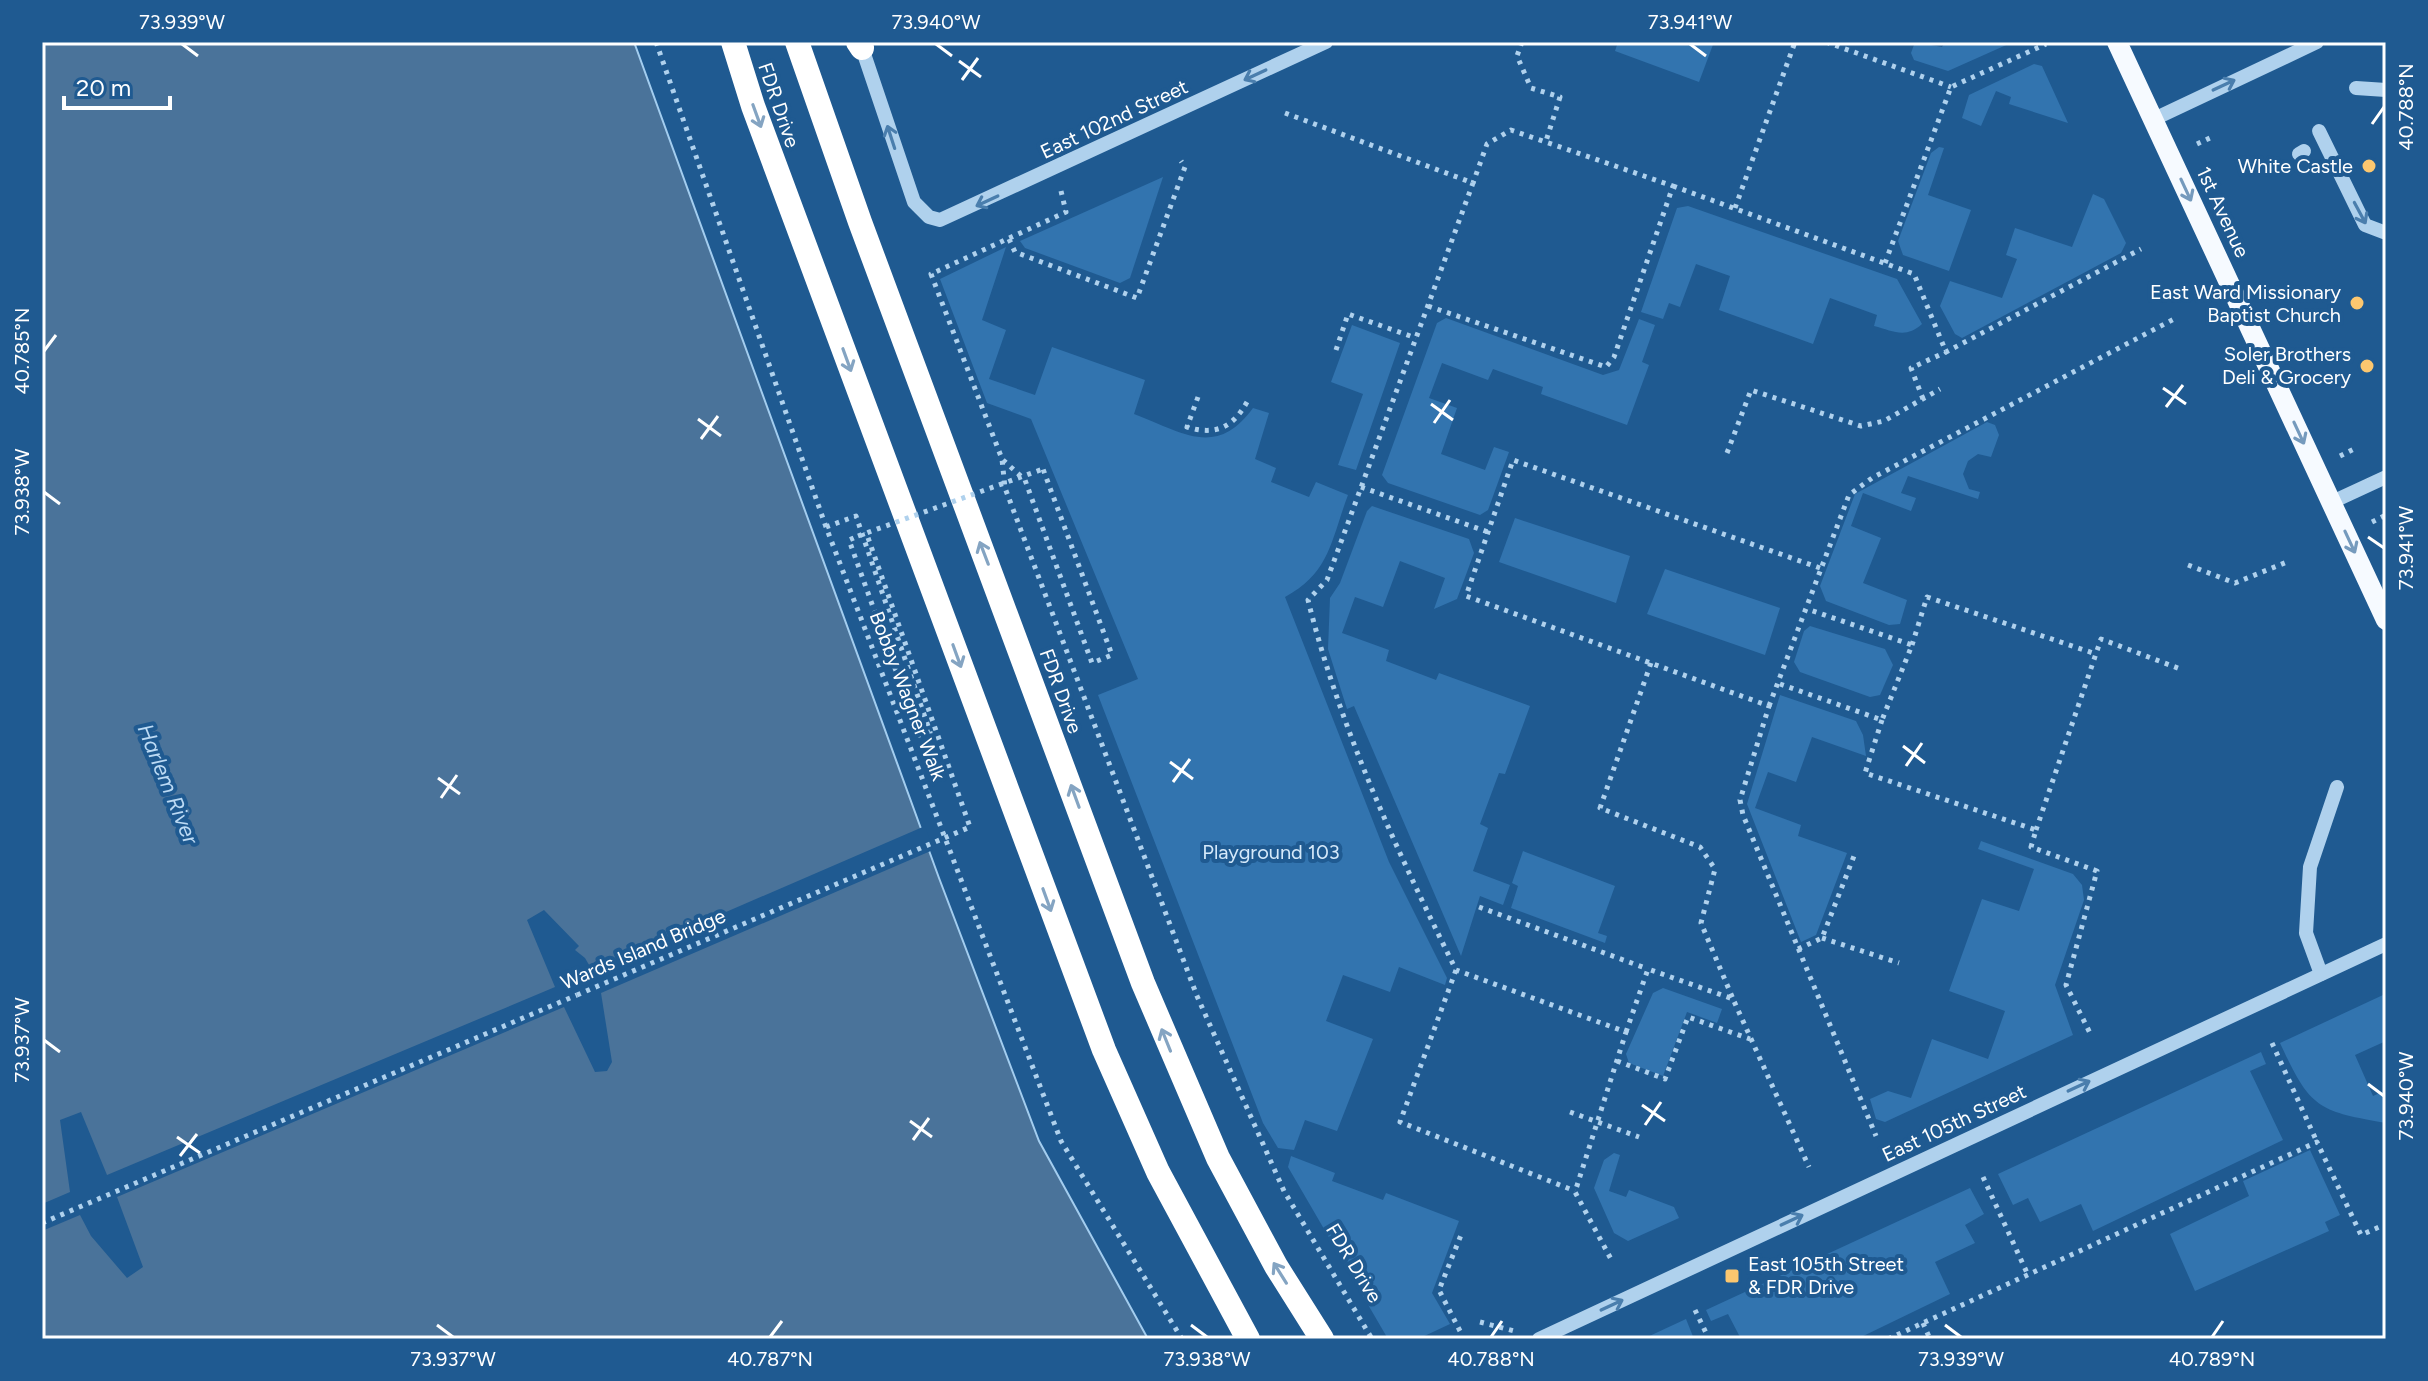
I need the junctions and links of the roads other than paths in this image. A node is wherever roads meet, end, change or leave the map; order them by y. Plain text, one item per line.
1 (733, 42) edge
2 (797, 42) edge
3 (1326, 42) edge
4 (2117, 42) edge
5 (2317, 42) edge
6 (860, 44) edge
7 (2356, 88) dead end
8 (2386, 90) edge
9 (2154, 119) junction
10 (2319, 131) dead end
11 (2386, 233) edge
12 (2386, 477) edge
13 (2332, 502) junction
14 (2386, 620) edge
15 (2337, 787) dead end
16 (2386, 944) edge
17 (2321, 974) junction
18 (1540, 1338) edge
19 (1248, 1339) edge
20 (1322, 1339) edge

1 -> 19 highway, FDR Drive
20 -> 2 highway, FDR Drive
3 -> 6 street, East 102nd Street
4 - 9 main road, 1st Avenue
9 -> 5 street
7 - 8 street
9 -> 13 main road, 1st Avenue
10 -> 11 street
12 - 13 street
13 -> 14 main road, 1st Avenue
15 - 17 street
16 - 17 street, East 105th Street
18 -> 17 street, East 105th Street

